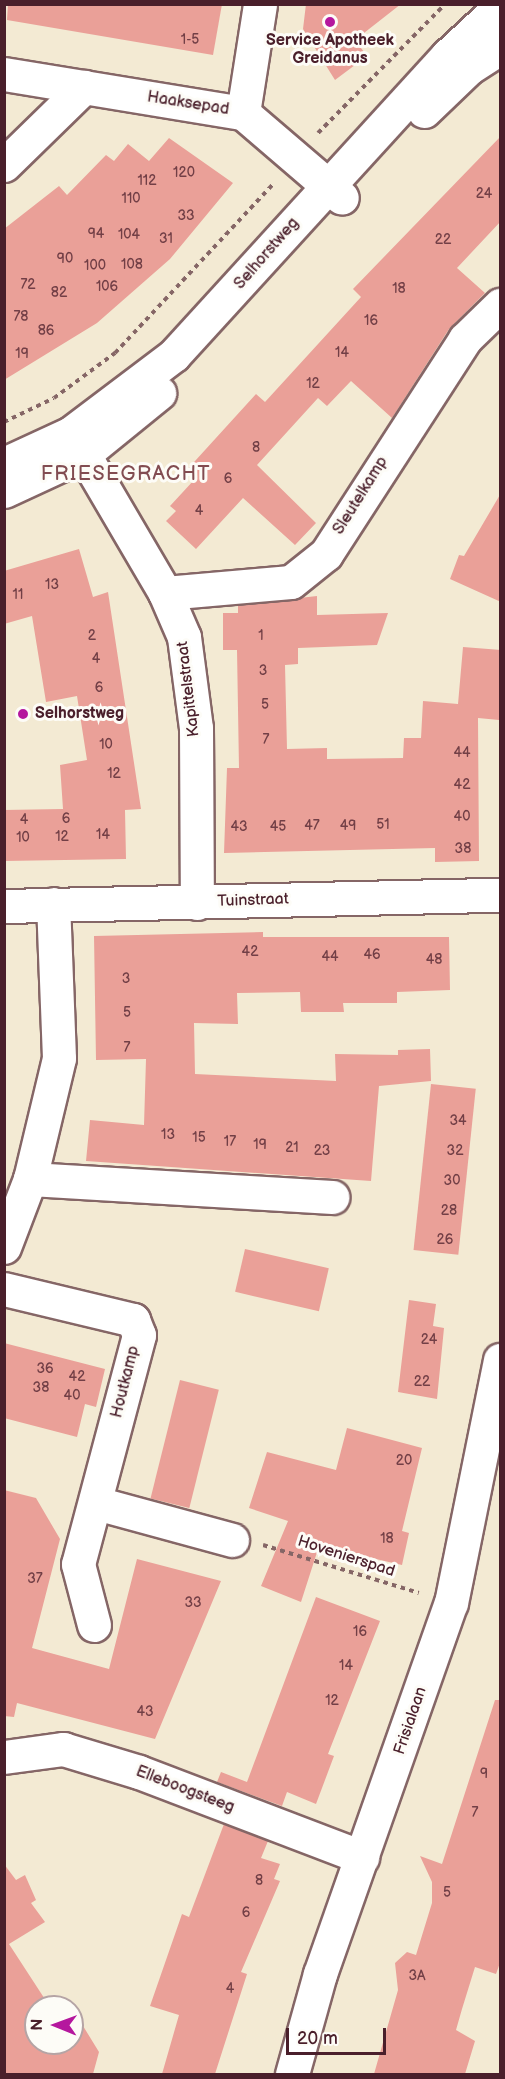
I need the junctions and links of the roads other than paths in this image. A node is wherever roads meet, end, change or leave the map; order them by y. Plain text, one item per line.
1 (260, 4) edge
2 (501, 7) edge
3 (501, 48) edge
4 (4, 74) edge
5 (84, 87) junction
6 (243, 113) junction
7 (4, 165) edge
8 (335, 191) junction
9 (501, 305) edge
10 (78, 443) junction
11 (4, 464) edge
12 (4, 491) edge
13 (165, 593) junction
14 (501, 895) edge
15 (197, 903) junction
16 (53, 904) junction
17 (4, 906) edge
18 (30, 1179) junction
19 (332, 1197) dead end
20 (4, 1246) edge
21 (4, 1289) edge
22 (501, 1360) edge
23 (96, 1503) junction
24 (232, 1540) road end
25 (94, 1625) dead end
26 (4, 1757) edge
27 (362, 1857) junction
28 (292, 2074) edge

1 - 6 street
2 - 8 street, Selhorstweg
3 - 8 street, Selhorstweg
4 - 5 street, Haaksepad
5 - 6 street, Haaksepad
5 - 7 street
6 - 8 street, Haaksepad
8 - 10 street, Selhorstweg
9 - 13 street, Sleutelkamp
10 - 11 street, Selhorstweg
10 - 12 street, Selhorstweg
10 - 13 street, Kapittelstraat
13 - 15 street, Kapittelstraat
14 - 15 street, Tuinstraat
15 - 16 street, Tuinstraat
16 - 17 street, Tuinstraat
16 - 18 street
18 - 19 street
18 - 20 street
21 - 23 street, Houtkamp
22 - 27 street, Frisialaan
23 - 24 street
23 - 25 street, Houtkamp
26 - 27 street, Elleboogsteeg
27 - 28 street, Frisialaan

